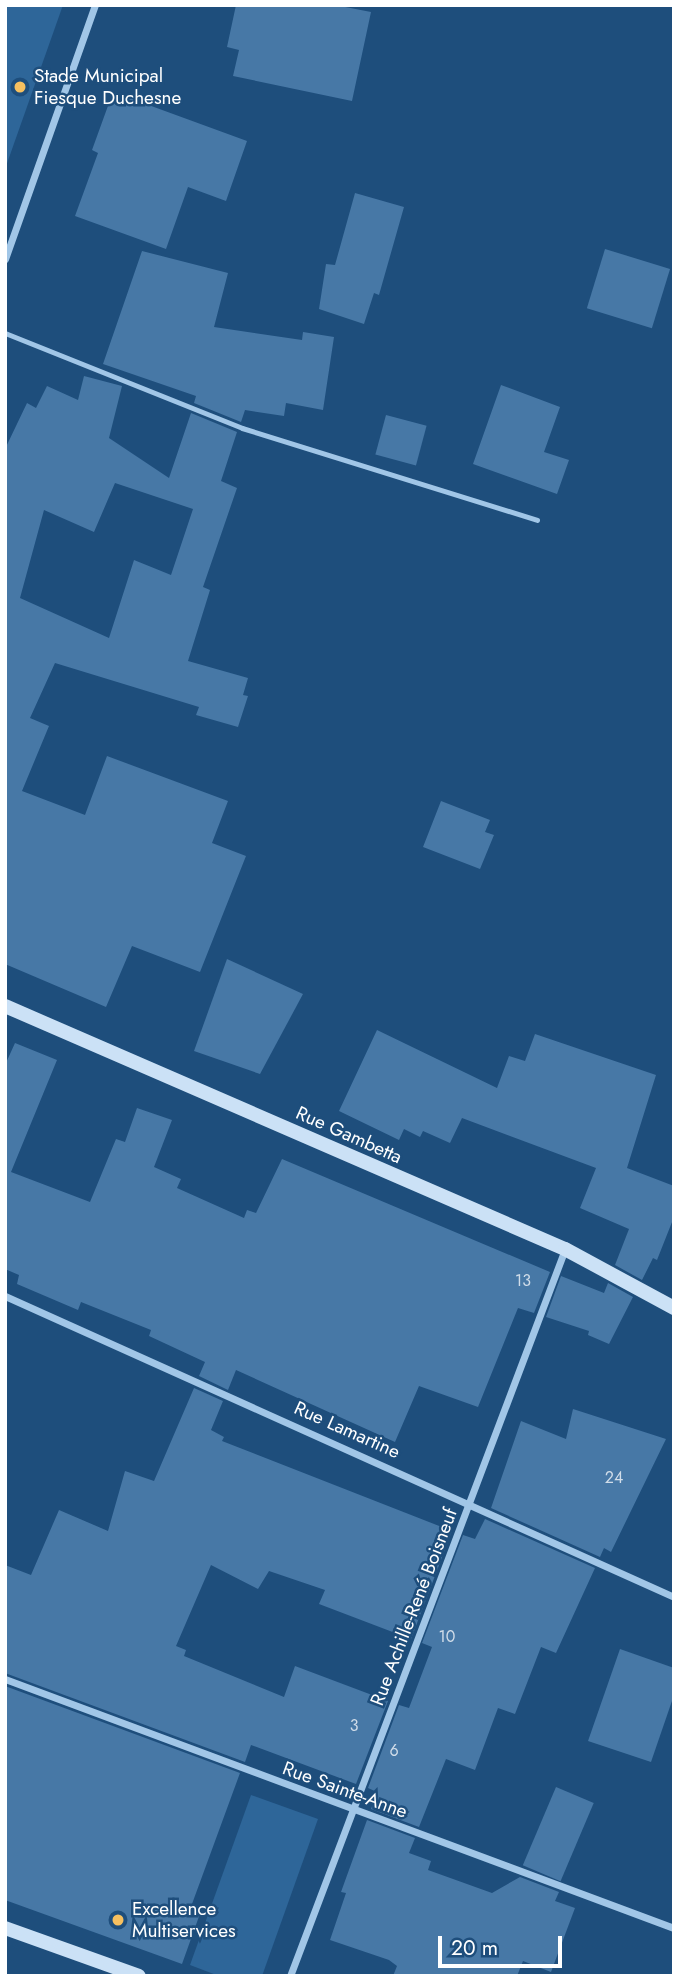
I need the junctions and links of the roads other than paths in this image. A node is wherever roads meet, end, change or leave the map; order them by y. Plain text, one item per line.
1 (95, 5) edge
2 (5, 259) edge
3 (5, 333) edge
4 (537, 520) dead end
5 (5, 1006) edge
6 (565, 1249) junction
7 (5, 1296) edge
8 (674, 1308) edge
9 (470, 1502) junction
10 (674, 1597) edge
11 (5, 1679) edge
12 (355, 1811) junction
13 (5, 1927) edge
14 (674, 1928) edge
15 (139, 1976) edge
16 (290, 1976) edge

1 - 2 street
3 - 4 lane
5 - 6 street, Rue Gambetta
6 - 8 street, Rue Gambetta
6 - 9 street, Rue Achille-René Boisneuf
7 - 9 street, Rue Lamartine
9 - 10 street, Rue Lamartine
9 - 12 street, Rue Achille-René Boisneuf
11 - 12 street, Rue Sainte-Anne
12 - 14 street, Rue Sainte-Anne
12 - 16 street, Rue Achille-René Boisneuf
13 - 15 street

